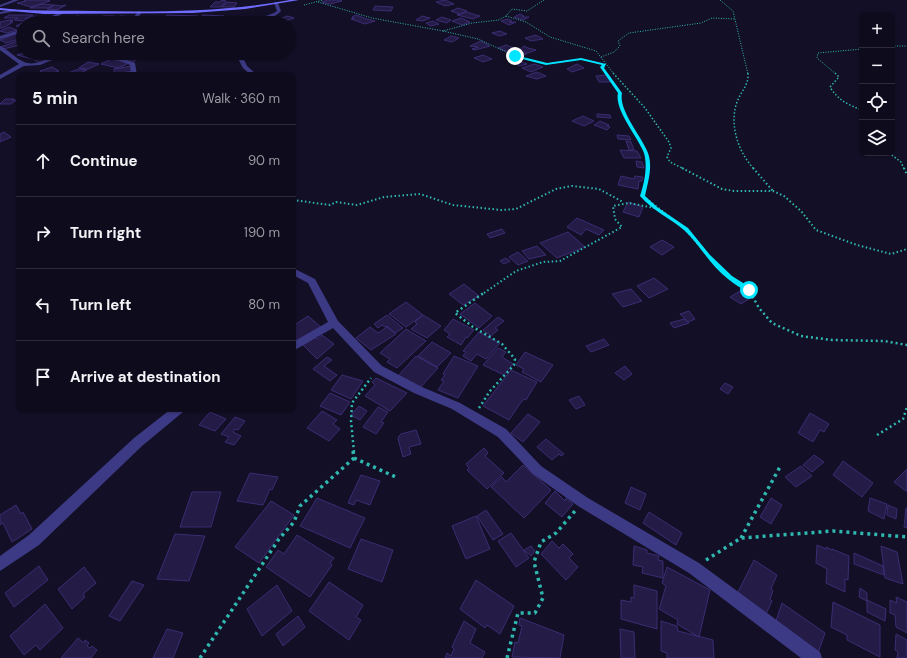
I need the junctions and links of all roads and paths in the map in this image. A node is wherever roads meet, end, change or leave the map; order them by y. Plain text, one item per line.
1 (17, 0) edge
2 (297, 0) edge
3 (544, 0) edge
4 (720, 0) edge
5 (318, 2) dead end
6 (276, 3) junction
7 (0, 8) edge
8 (15, 10) junction
9 (64, 12) junction
10 (140, 12) junction
11 (0, 13) edge
12 (55, 16) edge
13 (137, 16) edge
14 (270, 16) edge
15 (506, 16) junction
16 (736, 19) junction
17 (442, 31) junction
18 (16, 32) edge
19 (0, 38) edge
20 (895, 46) edge
21 (907, 46) edge
22 (0, 48) edge
23 (859, 48) edge
24 (602, 57) junction
25 (16, 59) edge
26 (17, 60) edge
27 (48, 60) edge
28 (122, 60) edge
29 (242, 60) edge
30 (23, 64) junction
31 (605, 65) junction
32 (134, 72) edge
33 (251, 72) edge
34 (0, 78) edge
35 (859, 109) edge
36 (893, 156) edge
37 (907, 175) edge
38 (773, 191) junction
39 (296, 200) edge
40 (624, 202) junction
41 (656, 208) junction
42 (907, 249) edge
43 (296, 273) edge
44 (334, 323) junction
45 (296, 345) edge
46 (907, 345) edge
47 (378, 369) junction
48 (907, 407) edge
49 (175, 412) edge
50 (472, 416) junction
51 (877, 435) dead end
52 (354, 458) junction
53 (781, 465) dead end
54 (398, 478) dead end
55 (583, 502) junction
56 (907, 537) edge
57 (741, 538) junction
58 (0, 564) edge
59 (694, 568) junction
60 (200, 658) edge
61 (507, 658) edge
62 (814, 658) edge

1 - 7 street
2 - 6 main road
3 - 15 path
4 - 16 path
5 - 17 path
6 - 10 main road
6 - 14 street
7 - 8 main road
8 - 9 main road
8 - 11 street
9 - 10 main road
9 - 12 street
10 - 13 street
15 - 17 path
15 - 24 path
16 - 24 path
16 - 38 path
17 - 31 path
18 - 19 street
20 - 21 path
22 - 25 street
23 - 35 path
24 - 31 path
26 - 30 street
27 - 30 street
28 - 32 street
29 - 33 street
30 - 34 street
31 - 38 path
31 - 41 path
36 - 37 path
38 - 42 path
39 - 40 path
40 - 41 path
40 - 50 path
41 - 46 path
43 - 44 street
44 - 45 street
44 - 47 street
47 - 50 street
47 - 52 path
48 - 51 path
49 - 58 street
50 - 55 street
52 - 54 path
52 - 60 path
53 - 57 path
55 - 59 street
55 - 61 path
56 - 57 path
57 - 59 path
59 - 62 street

